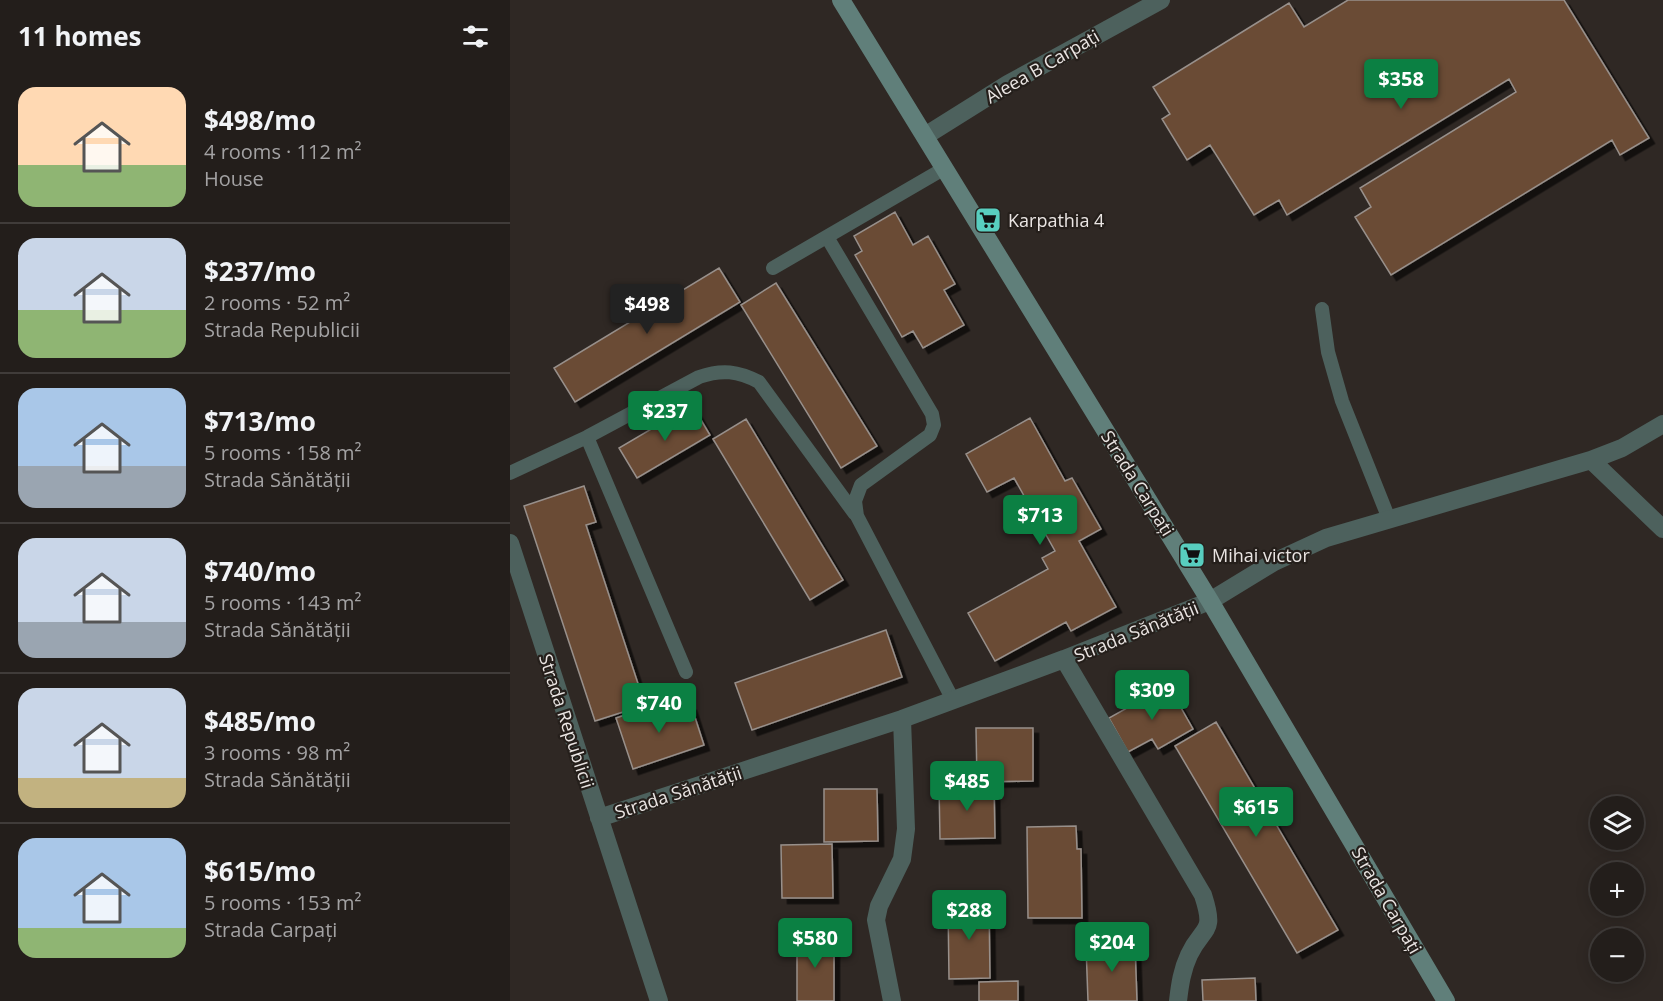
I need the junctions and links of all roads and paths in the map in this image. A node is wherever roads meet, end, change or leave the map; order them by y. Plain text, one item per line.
1 (841, 0) edge
2 (1161, 0) edge
3 (925, 136) junction
4 (945, 168) junction
5 (827, 237) junction
6 (773, 268) dead end
7 (1322, 309) dead end
8 (1663, 424) edge
9 (587, 437) junction
10 (1591, 459) junction
11 (510, 473) edge
12 (857, 516) junction
13 (1389, 519) junction
14 (1663, 530) edge
15 (510, 543) edge
16 (1210, 601) junction
17 (1064, 660) junction
18 (686, 672) dead end
19 (953, 700) junction
20 (902, 719) junction
21 (599, 818) junction
22 (660, 1001) edge
23 (892, 1001) edge
24 (1178, 1001) edge
25 (1446, 1001) edge

1 - 3 street, Strada Carpați
2 - 3 street, Aleea B Carpați
3 - 4 street, Strada Carpați
4 - 5 lane
4 - 16 street, Strada Carpați
5 - 6 lane
5 - 12 lane
7 - 13 lane
8 - 10 street, Strada Sănătății
9 - 11 lane
9 - 12 lane
9 - 18 lane
10 - 13 street, Strada Sănătății
10 - 14 street
12 - 19 lane
13 - 16 street, Strada Sănătății
15 - 21 street, Strada Republicii
16 - 17 street, Strada Sănătății
16 - 25 street, Strada Carpați
17 - 19 street, Strada Sănătății
17 - 24 street
19 - 20 street, Strada Sănătății
20 - 21 street, Strada Sănătății
20 - 23 street
21 - 22 street, Strada Republicii

